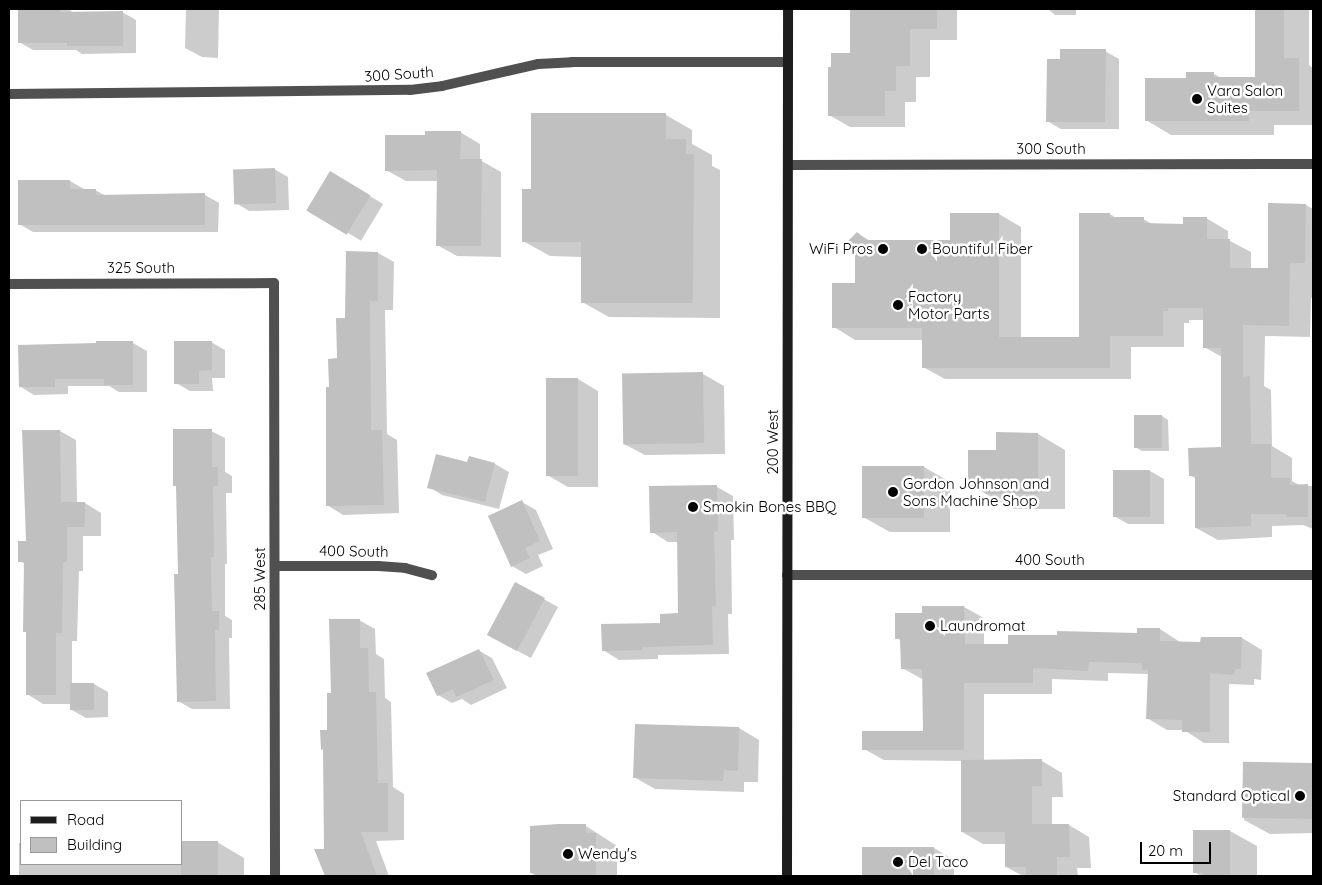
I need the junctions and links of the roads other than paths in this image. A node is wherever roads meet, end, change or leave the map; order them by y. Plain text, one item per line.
1 (788, 9) edge
2 (788, 62) junction
3 (9, 94) edge
4 (1313, 164) edge
5 (788, 165) junction
6 (274, 282) joint
7 (9, 284) edge
8 (275, 566) junction
9 (432, 575) dead end
10 (788, 575) junction
11 (1313, 575) edge
12 (275, 876) edge
13 (787, 876) edge

1 - 2 main road, 200 West
2 - 3 street, 300 South
2 - 5 main road, 200 West
4 - 5 street, 300 South
5 - 10 main road, 200 West
6 - 7 street, 325 South
6 - 8 street, 285 West
8 - 9 street, 400 South
8 - 12 street, 285 West
10 - 11 street, 400 South
10 - 13 main road, 200 West

